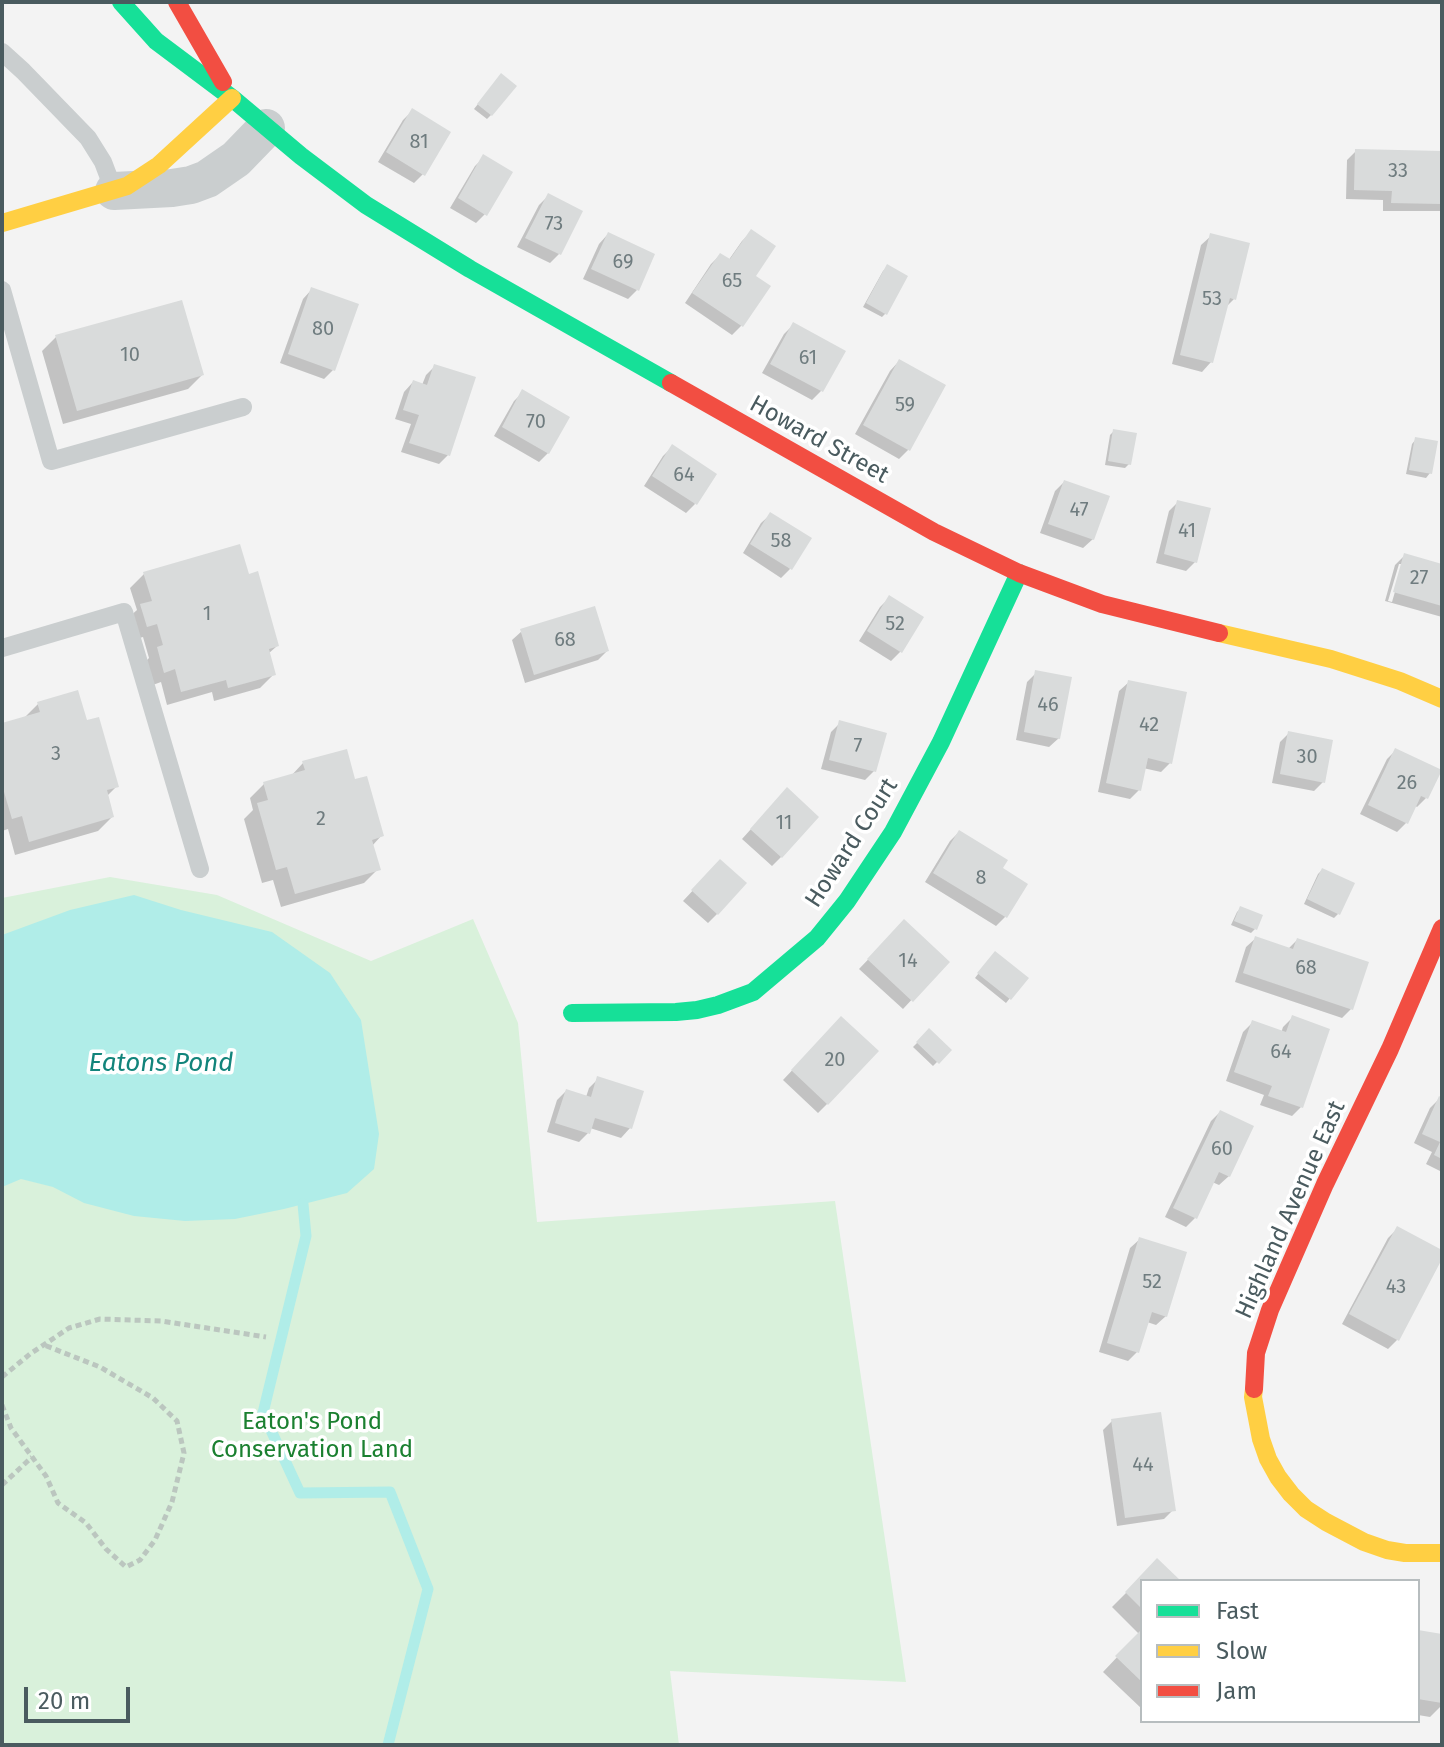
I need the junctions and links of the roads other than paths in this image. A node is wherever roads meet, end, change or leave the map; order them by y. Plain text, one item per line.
1 (121, 2) edge
2 (177, 2) edge
3 (191, 2) edge
4 (197, 37) junction
5 (2, 52) edge
6 (232, 98) junction
7 (266, 128) junction
8 (114, 191) junction
9 (2, 223) edge
10 (2, 290) edge
11 (243, 407) dead end
12 (1019, 573) junction
13 (2, 648) edge
14 (1442, 699) edge
15 (200, 869) dead end
16 (1442, 928) edge
17 (572, 1013) dead end
18 (1442, 1553) edge

1 - 6 street, Howard Street
2 - 4 street, Howard Street
3 - 4 street
4 - 6 street, Howard Street
5 - 8 lane
6 - 7 street, Howard Street
6 - 8 street
7 - 8 street
7 - 12 street, Howard Street
8 - 9 street
10 - 11 lane
12 - 14 street, Howard Street
12 - 17 street, Howard Court
13 - 15 lane
16 - 18 street, Highland Avenue East

